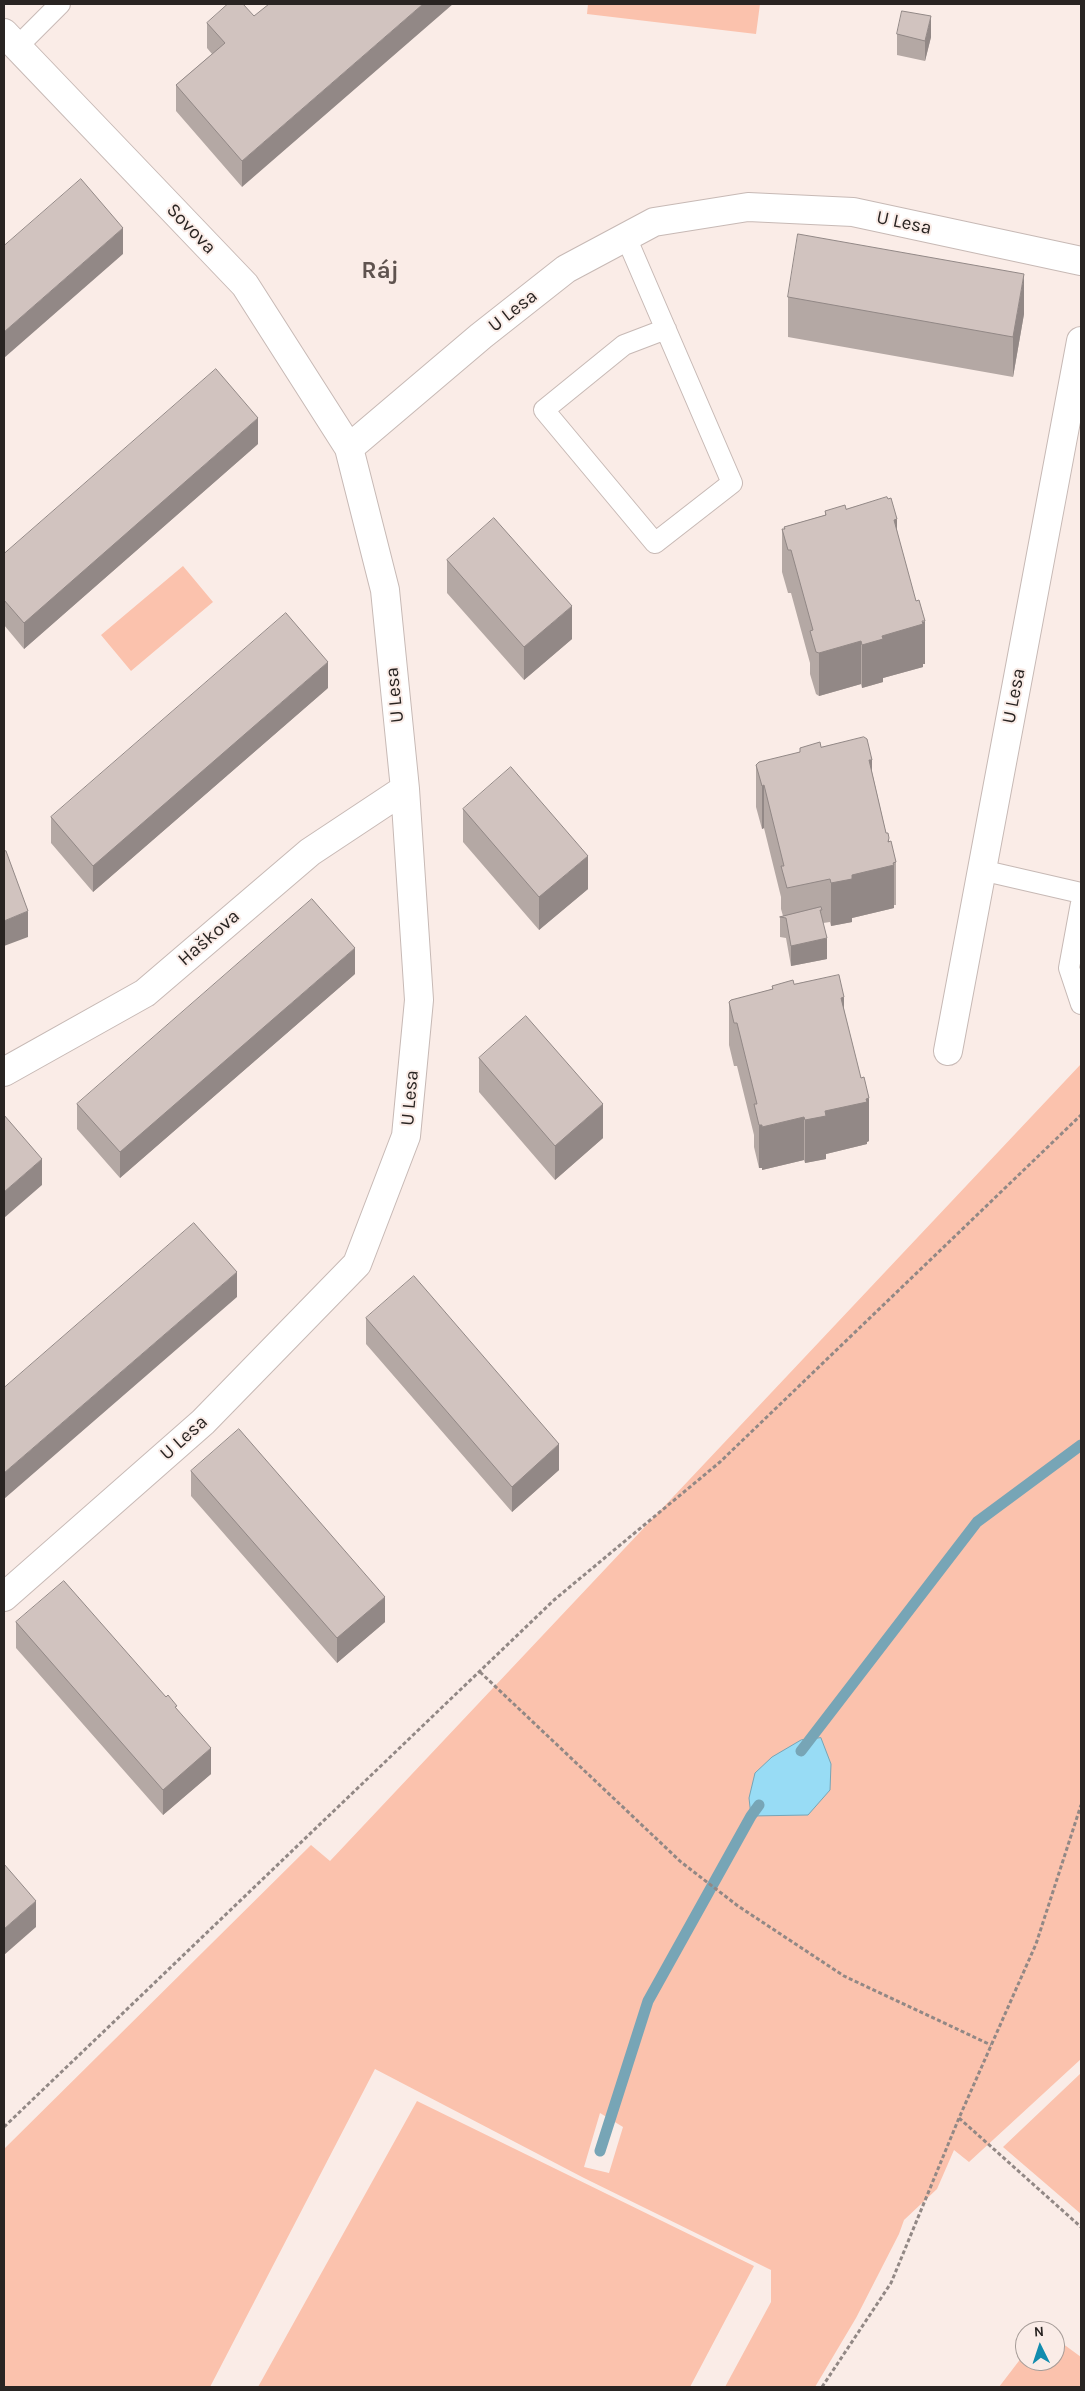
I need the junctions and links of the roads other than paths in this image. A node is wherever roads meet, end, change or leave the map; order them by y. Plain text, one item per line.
1 (60, 4) edge
2 (11, 40) edge
3 (626, 237) junction
4 (1081, 261) edge
5 (666, 329) junction
6 (1081, 340) edge
7 (349, 448) junction
8 (404, 789) junction
9 (981, 870) junction
10 (1081, 893) edge
11 (1081, 903) edge
12 (1081, 1004) edge
13 (948, 1051) dead end
14 (4, 1072) edge
15 (4, 1597) edge

1 - 2 lane
2 - 7 street, Sovova
3 - 4 street, U Lesa
3 - 5 lane
3 - 7 street, U Lesa
5 - 5 lane
6 - 9 street, U Lesa
7 - 8 street, U Lesa
8 - 14 street, Haškova
8 - 15 street, U Lesa
9 - 10 lane
9 - 13 street, U Lesa
11 - 12 lane

